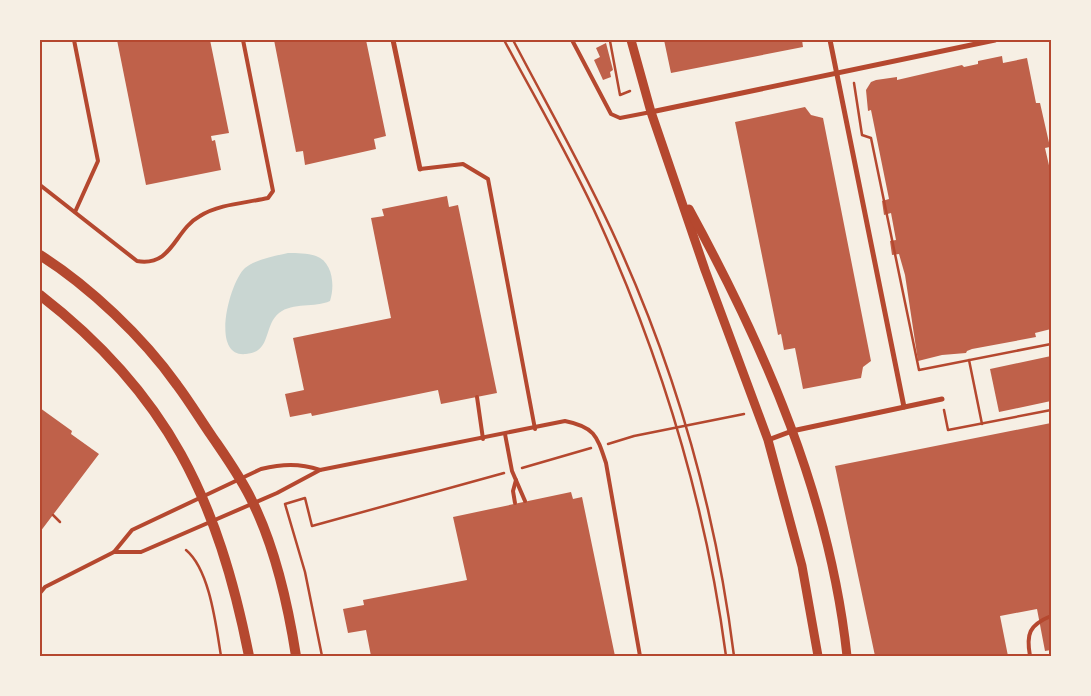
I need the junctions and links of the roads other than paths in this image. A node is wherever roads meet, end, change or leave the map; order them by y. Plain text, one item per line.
1 (74, 40) edge
2 (242, 40) edge
3 (393, 40) edge
4 (572, 40) edge
5 (830, 40) edge
6 (995, 40) edge
7 (631, 42) edge
8 (836, 73) junction
9 (651, 112) junction
10 (420, 169) joint
11 (40, 185) edge
12 (678, 188) junction
13 (75, 212) junction
14 (40, 255) edge
15 (40, 295) edge
16 (477, 397) dead end
17 (942, 399) road end
18 (904, 407) junction
19 (535, 429) junction
20 (792, 431) junction
21 (505, 434) junction
22 (483, 439) junction
23 (768, 440) junction
24 (320, 470) junction
25 (239, 479) junction
26 (516, 480) junction
27 (202, 496) junction
28 (525, 501) dead end
29 (253, 503) junction
30 (515, 503) dead end
31 (212, 521) junction
32 (114, 552) junction
33 (40, 593) edge
34 (1051, 616) edge
35 (250, 656) edge
36 (296, 656) edge
37 (640, 656) edge
38 (818, 656) edge
39 (847, 656) edge
40 (1030, 656) edge

1 - 13 lane
2 - 13 lane
3 - 10 street
4 - 9 lane
5 - 8 street
6 - 8 street
7 - 9 street
8 - 9 street
8 - 18 street
9 - 12 street
10 - 19 lane
11 - 13 lane
12 - 20 street
12 - 23 street
14 - 25 main road
15 - 27 main road
16 - 22 lane
17 - 18 street
18 - 20 street
19 - 21 lane
19 - 37 lane
20 - 23 street
20 - 39 street
21 - 22 lane
21 - 26 lane
22 - 24 lane
23 - 38 street
24 - 25 lane
24 - 29 lane
25 - 27 lane
25 - 29 main road
26 - 28 lane
26 - 30 lane
27 - 31 main road
27 - 32 lane
29 - 31 lane
29 - 36 main road
31 - 32 lane
31 - 35 main road
32 - 33 lane
34 - 40 lane

